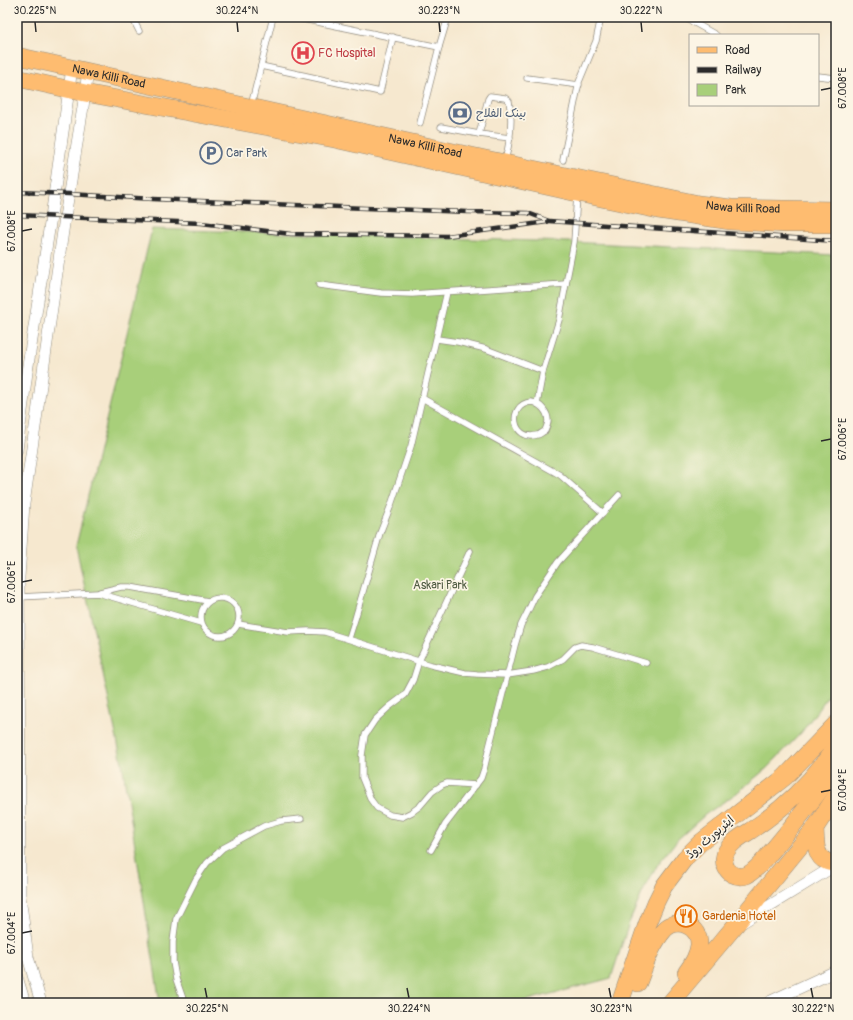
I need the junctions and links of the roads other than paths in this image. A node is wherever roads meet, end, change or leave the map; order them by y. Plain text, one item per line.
1 (132, 17) edge
2 (272, 17) edge
3 (293, 17) edge
4 (448, 17) edge
5 (601, 17) edge
6 (684, 17) edge
7 (699, 17) edge
8 (695, 23) junction
9 (139, 31) dead end
10 (714, 34) edge
11 (393, 37) junction
12 (439, 47) junction
13 (17, 56) edge
14 (261, 66) junction
15 (80, 69) junction
16 (819, 76) edge
17 (17, 78) edge
18 (527, 78) dead end
19 (836, 78) edge
20 (579, 85) junction
21 (77, 92) junction
22 (251, 107) junction
23 (420, 123) dead end
24 (441, 127) dead end
25 (480, 134) junction
26 (510, 138) junction
27 (563, 160) dead end
28 (504, 163) junction
29 (577, 193) junction
30 (836, 210) edge
31 (836, 224) edge
32 (566, 284) junction
33 (319, 285) dead end
34 (447, 292) junction
35 (437, 339) junction
36 (543, 371) junction
37 (422, 398) junction
38 (536, 404) junction
39 (17, 450) edge
40 (619, 495) dead end
41 (603, 513) junction
42 (470, 551) dead end
43 (98, 593) junction
44 (19, 596) junction
45 (208, 601) junction
46 (201, 622) junction
47 (238, 624) junction
48 (349, 638) junction
49 (419, 661) junction
50 (646, 662) dead end
51 (507, 675) junction
52 (836, 724) edge
53 (836, 746) edge
54 (836, 768) edge
55 (476, 785) junction
56 (836, 796) edge
57 (300, 819) dead end
58 (815, 828) junction
59 (431, 850) dead end
60 (836, 864) edge
61 (734, 927) junction
62 (836, 971) edge
63 (17, 977) edge
64 (25, 1003) edge
65 (41, 1003) edge
66 (186, 1003) edge
67 (620, 1003) edge
68 (629, 1003) edge
69 (670, 1003) edge
70 (772, 1003) edge

1 - 9 lane
2 - 14 lane
3 - 11 lane
4 - 12 lane
5 - 20 lane
6 - 8 lane
7 - 8 lane
8 - 10 lane
11 - 12 lane
11 - 14 lane
12 - 23 lane
13 - 15 main road, Nawa Killi Road
14 - 22 lane
15 - 21 street
15 - 21 street
15 - 22 main road, Nawa Killi Road
16 - 19 lane
17 - 21 main road, Nawa Killi Road
18 - 20 lane
20 - 27 lane
21 - 29 main road, Nawa Killi Road
21 - 39 street
21 - 44 street
22 - 28 main road, Nawa Killi Road
24 - 25 lane
25 - 26 lane
25 - 26 lane
26 - 28 lane
28 - 30 main road, Nawa Killi Road
29 - 31 main road, Nawa Killi Road
29 - 32 lane
32 - 34 lane
32 - 36 lane
33 - 34 lane
34 - 35 lane
35 - 36 lane
35 - 37 lane
36 - 38 lane
37 - 41 lane
37 - 48 lane
38 - 38 lane
40 - 41 lane
41 - 51 lane
42 - 49 lane
43 - 44 lane
43 - 45 lane
43 - 46 lane
44 - 65 street
45 - 46 lane
45 - 47 lane
46 - 47 lane
47 - 48 lane
48 - 49 lane
49 - 51 lane
49 - 55 lane
50 - 51 lane
51 - 55 lane
52 - 67 main road, ایئرپورٹ روڈ
53 - 54 main road
55 - 59 lane
56 - 58 main road
57 - 66 lane
58 - 60 main road
58 - 61 main road
60 - 61 street
61 - 69 main road
62 - 70 street
63 - 64 street
68 - 69 main road

